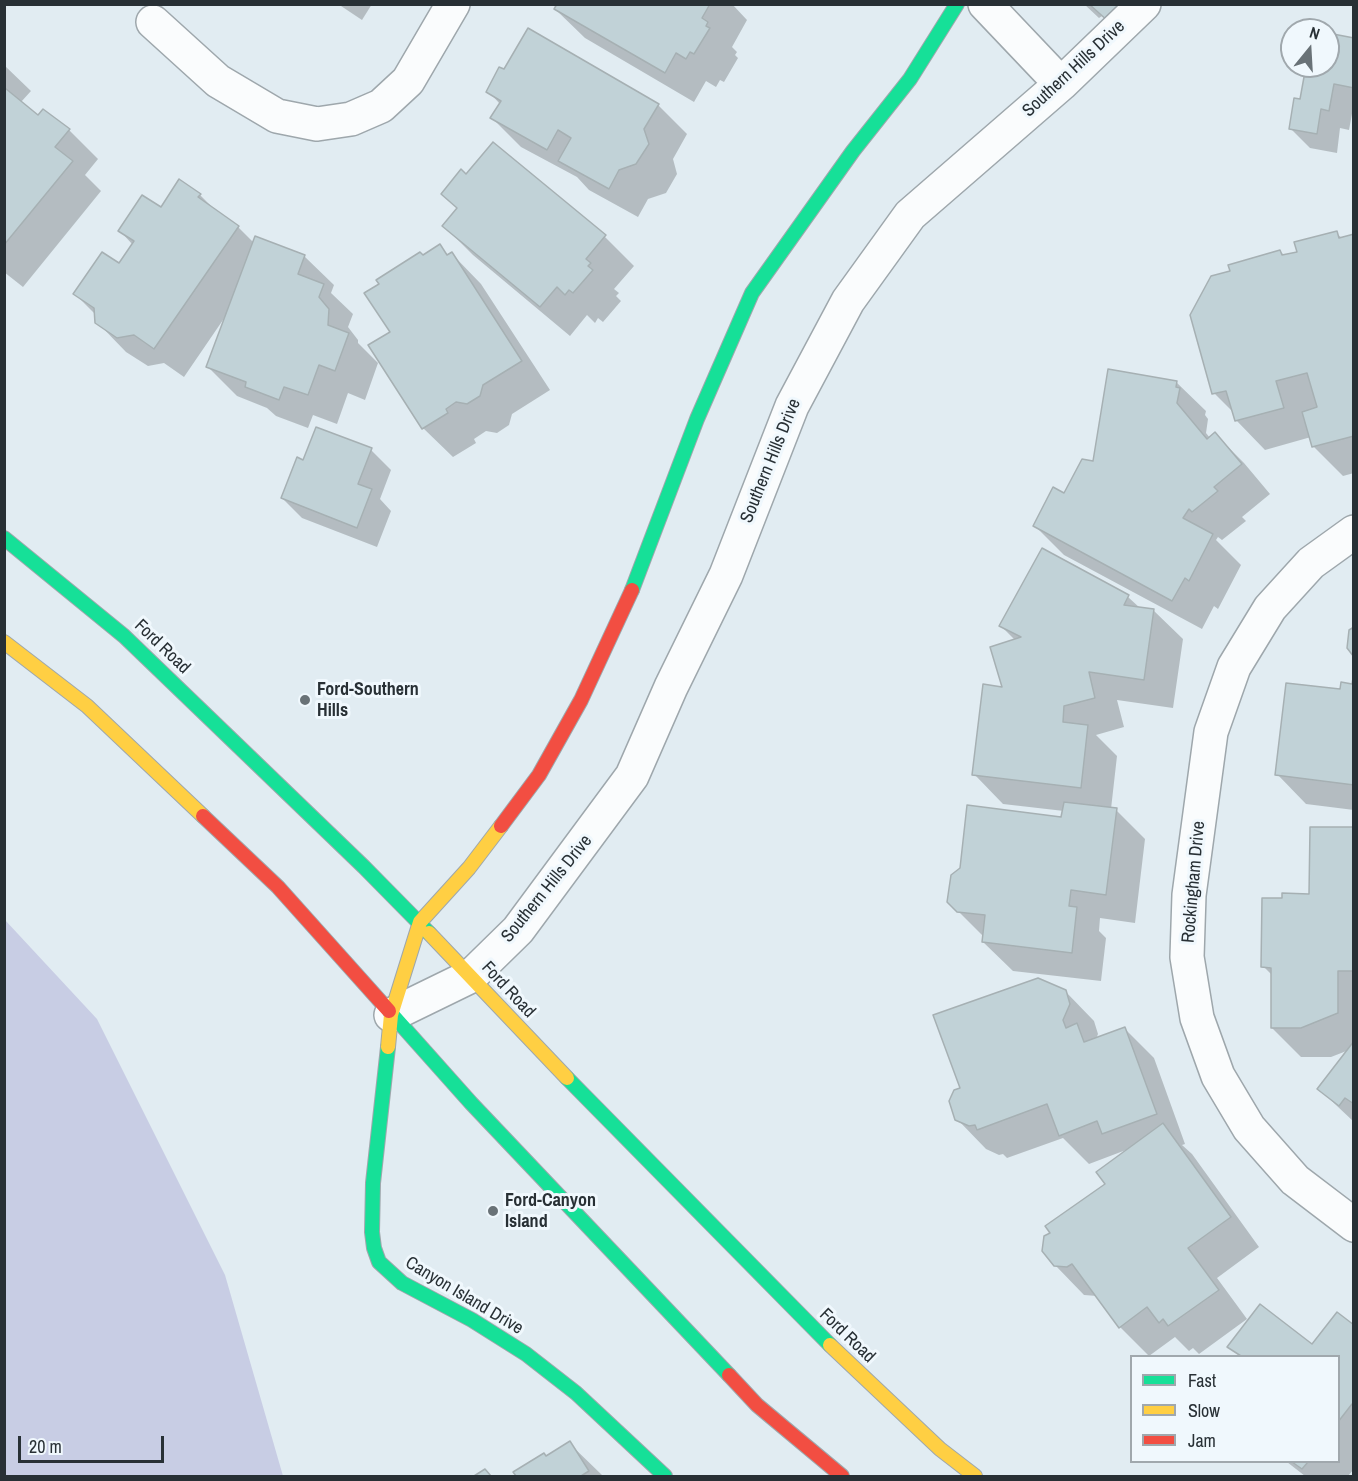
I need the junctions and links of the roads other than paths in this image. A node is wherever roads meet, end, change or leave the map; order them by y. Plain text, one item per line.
1 (453, 4) edge
2 (957, 4) edge
3 (985, 4) edge
4 (1144, 4) edge
5 (153, 22) dead end
6 (1061, 84) junction
7 (1353, 532) edge
8 (4, 538) edge
9 (4, 642) edge
10 (420, 922) junction
11 (471, 975) junction
12 (391, 1015) junction
13 (1353, 1225) edge
14 (665, 1476) edge
15 (842, 1476) edge
16 (975, 1476) edge

1 - 5 street
2 - 10 main road
3 - 6 street
4 - 6 street, Southern Hills Drive
6 - 11 street, Southern Hills Drive
7 - 13 street, Rockingham Drive
8 - 10 main road, Ford Road
9 - 12 main road
10 - 11 main road, Ford Road
10 - 12 main road
11 - 12 street, Southern Hills Drive
11 - 16 main road, Ford Road
12 - 14 main road, Canyon Island Drive
12 - 15 main road

